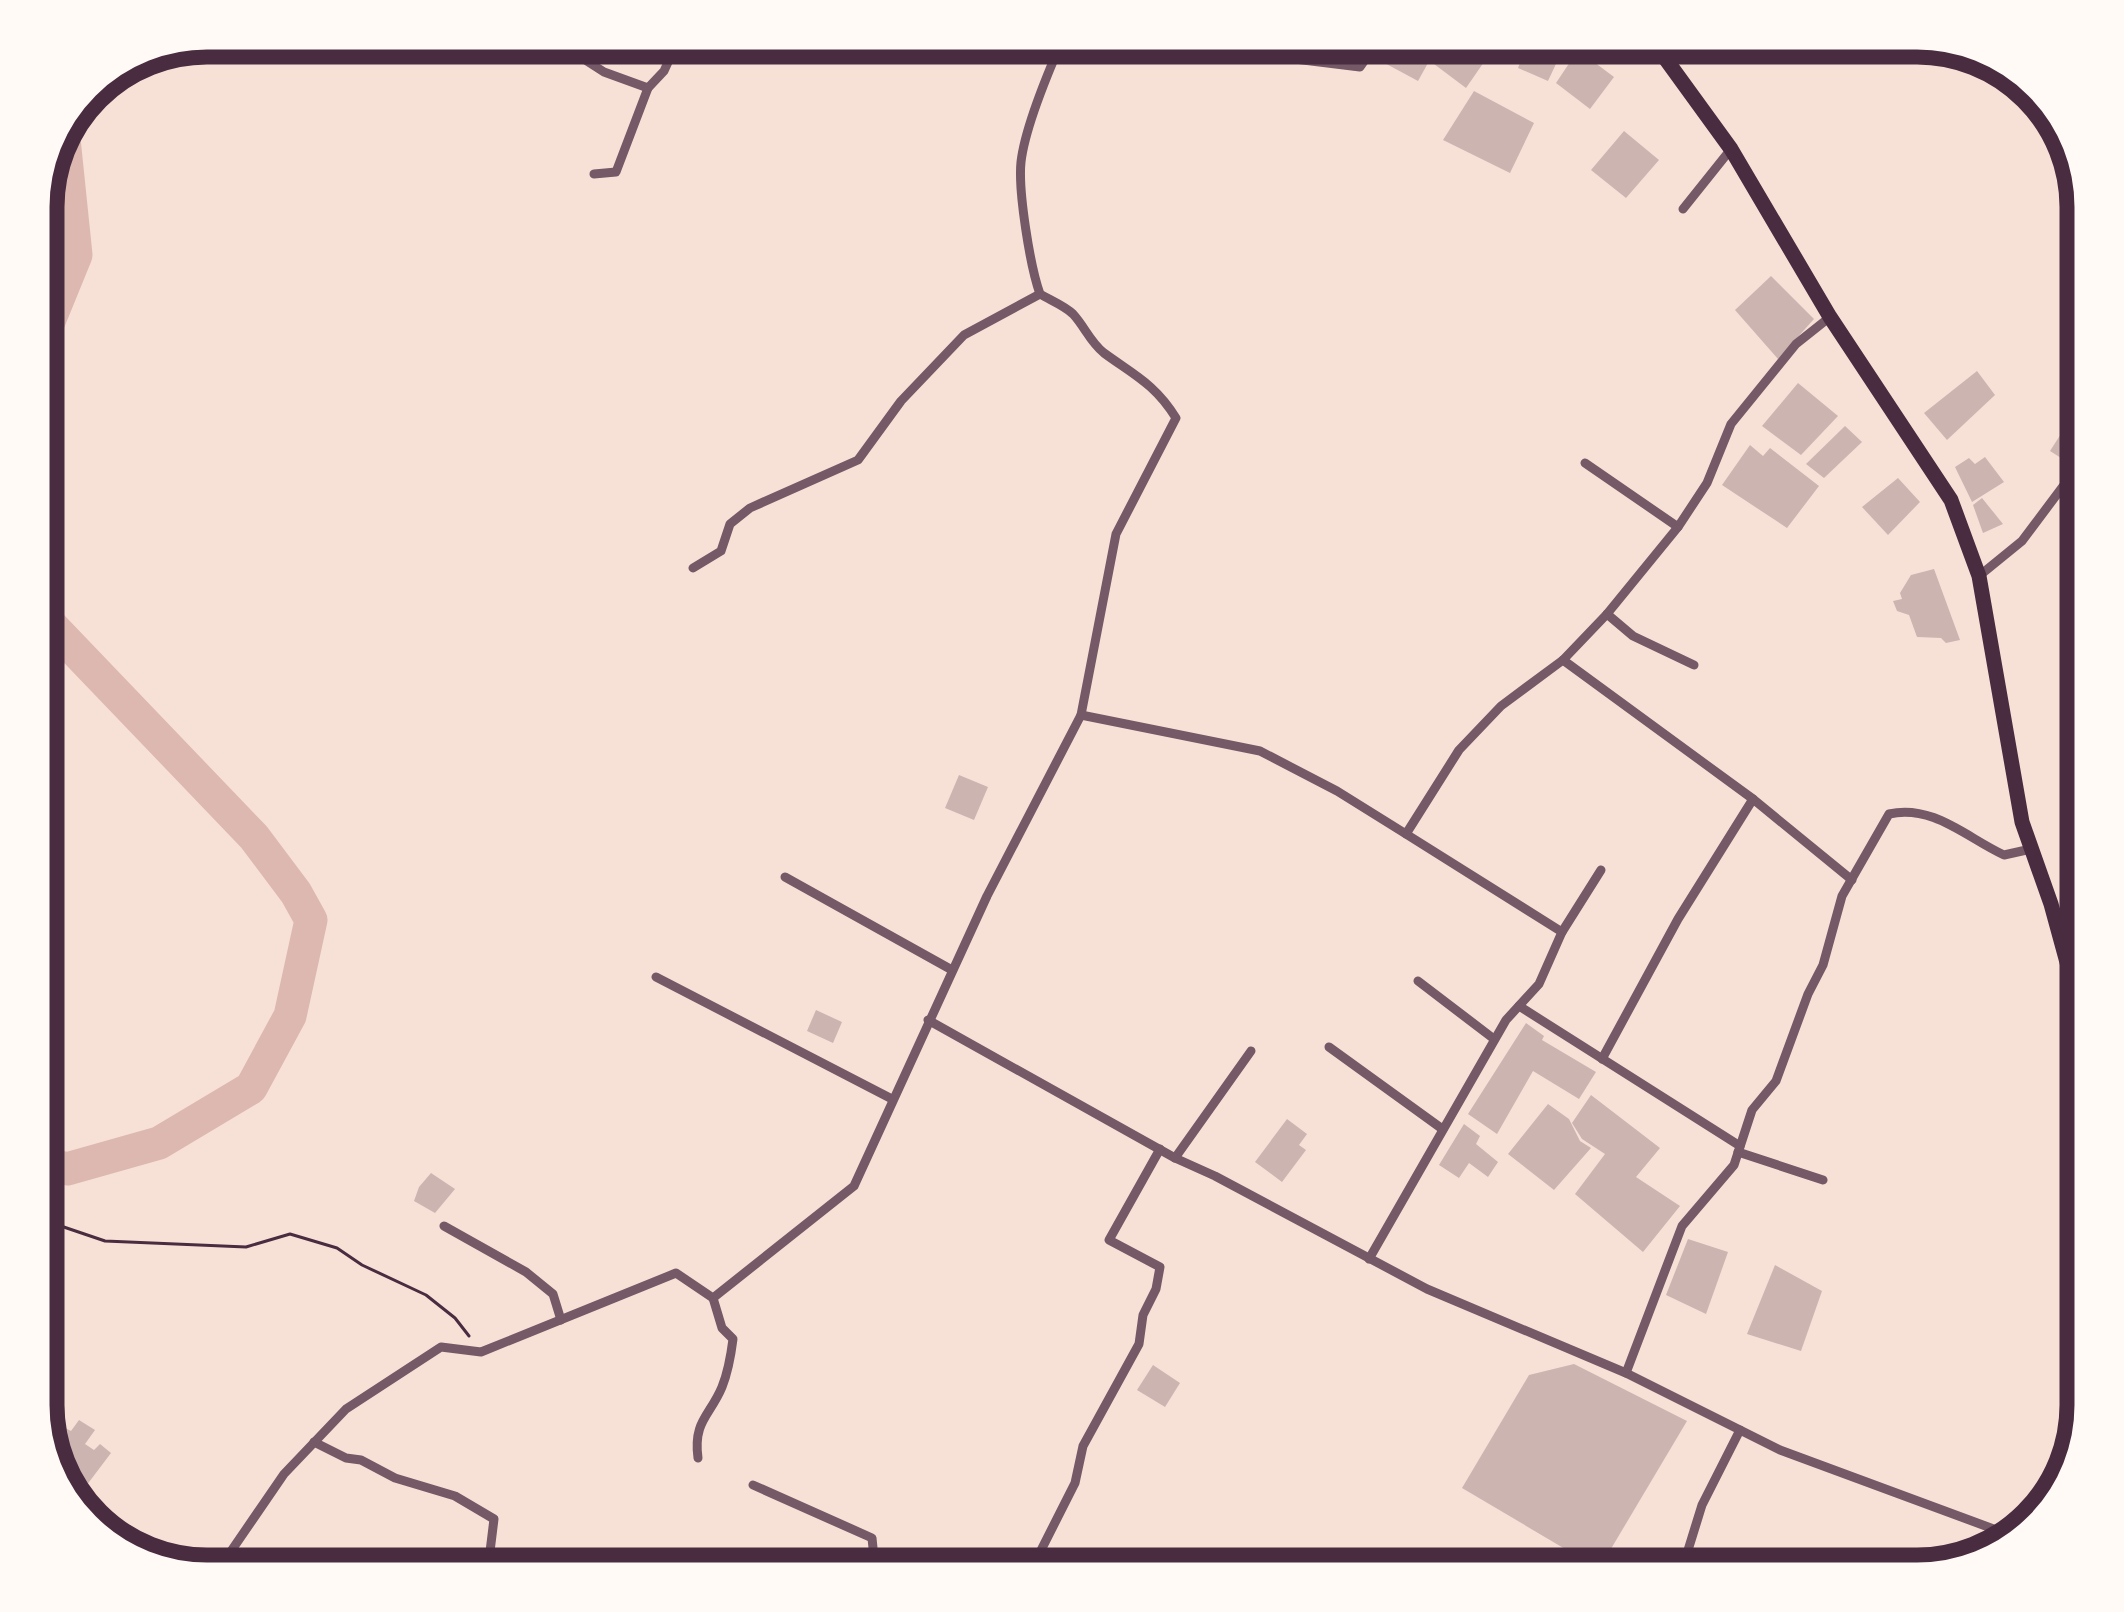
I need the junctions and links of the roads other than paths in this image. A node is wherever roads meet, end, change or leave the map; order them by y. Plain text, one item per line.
1 (581, 57) edge
2 (670, 57) edge
3 (1055, 57) edge
4 (1279, 57) edge
5 (1367, 57) edge
6 (1664, 57) edge
7 (648, 88) junction
8 (1731, 149) junction
9 (594, 174) dead end
10 (1683, 208) dead end
11 (1040, 294) junction
12 (1830, 316) junction
13 (1585, 464) dead end
14 (2067, 481) edge
15 (1678, 526) junction
16 (694, 568) dead end
17 (1978, 576) junction
18 (1607, 614) junction
19 (1563, 660) junction
20 (1694, 665) dead end
21 (1081, 715) junction
22 (1753, 799) junction
23 (1406, 834) junction
24 (2031, 849) junction
25 (1601, 870) dead end
26 (785, 877) dead end
27 (1852, 880) junction
28 (1562, 932) junction
29 (2067, 959) edge
30 (952, 970) junction
31 (656, 976) dead end
32 (1418, 981) dead end
33 (1519, 1006) junction
34 (928, 1020) junction
35 (1494, 1039) junction
36 (1329, 1047) dead end
37 (1251, 1052) dead end
38 (1602, 1059) junction
39 (892, 1099) junction
40 (1442, 1128) junction
41 (1739, 1149) junction
42 (1160, 1150) junction
43 (1175, 1158) junction
44 (1823, 1180) dead end
45 (444, 1226) dead end
46 (1369, 1259) junction
47 (713, 1298) junction
48 (561, 1320) junction
49 (1626, 1373) junction
50 (1740, 1430) junction
51 (314, 1442) junction
52 (698, 1458) dead end
53 (753, 1485) dead end
54 (1999, 1531) edge
55 (228, 1555) edge
56 (490, 1555) edge
57 (874, 1555) edge
58 (1039, 1555) edge
59 (1687, 1555) edge

1 - 7 street
2 - 7 street
3 - 11 street
4 - 5 street
6 - 8 highway
7 - 9 street
8 - 10 street
8 - 12 highway
11 - 16 street
11 - 21 street
12 - 15 street
12 - 17 highway
13 - 15 street
14 - 17 street
15 - 18 street
17 - 24 highway
18 - 19 street
18 - 20 street
19 - 22 street
19 - 23 street
21 - 23 street
21 - 30 street
22 - 27 street
22 - 38 street
23 - 28 street
24 - 27 street
24 - 29 highway
25 - 28 street
26 - 30 street
27 - 41 street
28 - 33 street
30 - 34 street
31 - 39 street
32 - 35 street
33 - 35 street
33 - 38 street
34 - 39 street
34 - 42 street
35 - 40 street
36 - 40 street
37 - 43 street
38 - 41 street
39 - 47 street
40 - 46 street
41 - 44 street
41 - 49 street
42 - 43 street
42 - 58 street
43 - 46 street
45 - 48 street
46 - 49 street
47 - 48 street
47 - 52 street
48 - 51 street
49 - 50 street
50 - 54 street
50 - 59 street
51 - 55 street
51 - 56 street
53 - 57 street

